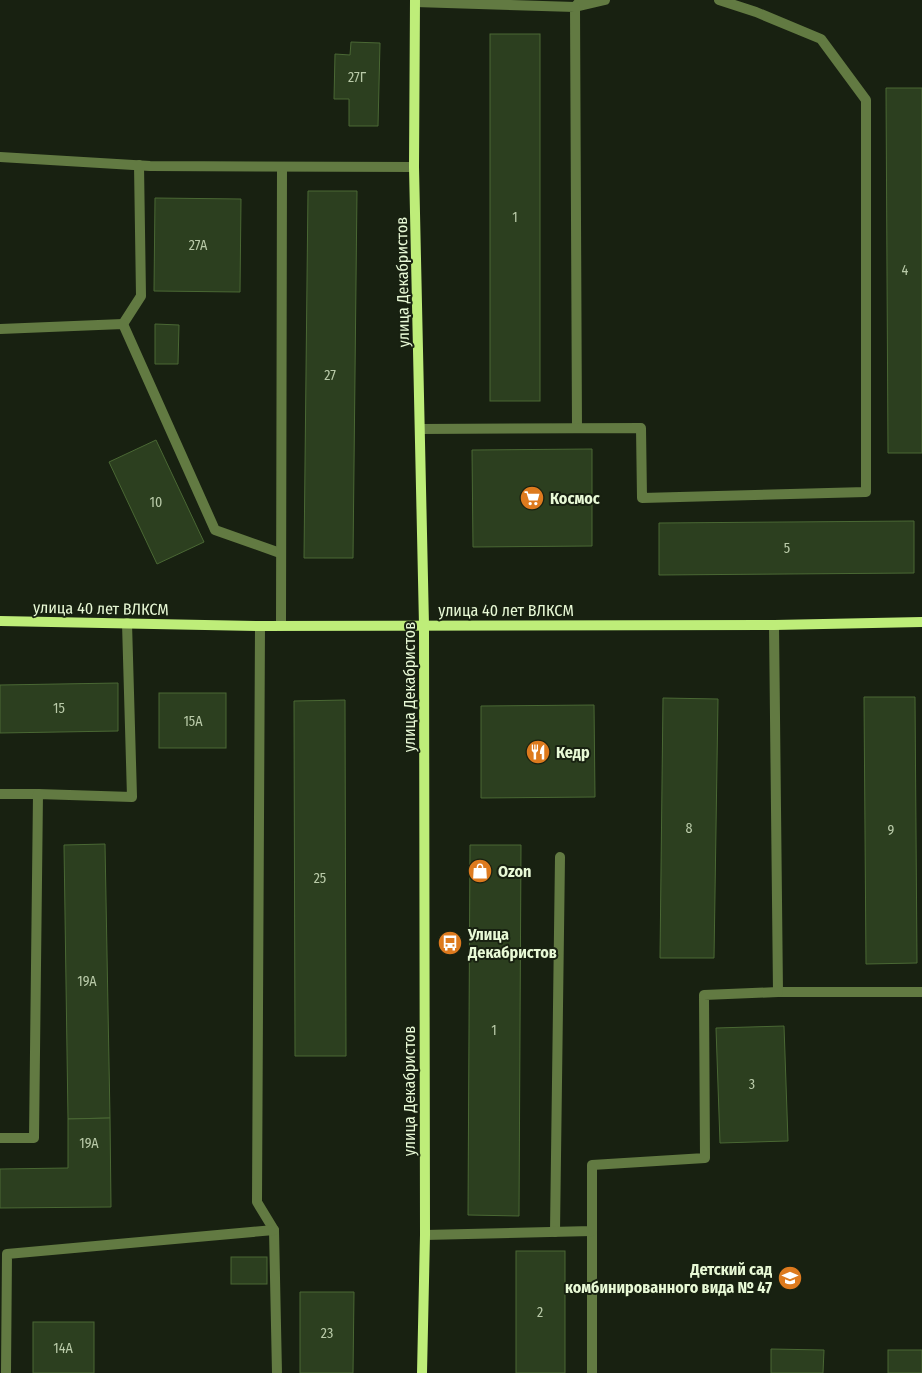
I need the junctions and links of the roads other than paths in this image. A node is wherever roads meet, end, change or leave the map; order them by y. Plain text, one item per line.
1 (605, 0) edge
2 (719, 0) edge
3 (415, 1) edge
4 (578, 3) edge
5 (0, 157) edge
6 (139, 165) junction
7 (414, 166) junction
8 (282, 167) junction
9 (124, 324) junction
10 (0, 329) edge
11 (577, 428) junction
12 (420, 429) junction
13 (280, 553) junction
14 (0, 621) edge
15 (922, 622) edge
16 (127, 623) junction
17 (774, 625) junction
18 (260, 626) junction
19 (281, 626) junction
20 (424, 626) junction
21 (0, 794) edge
22 (38, 794) junction
23 (560, 857) dead end
24 (778, 992) junction
25 (922, 992) edge
26 (0, 1138) edge
27 (274, 1230) junction
28 (592, 1231) junction
29 (555, 1232) junction
30 (424, 1235) junction
31 (6, 1373) edge
32 (277, 1373) edge
33 (422, 1373) edge
34 (592, 1373) edge

1 - 4 street
2 - 11 street
3 - 4 street
3 - 7 main road, улица Декабристов
4 - 11 street
5 - 6 street
6 - 8 street
6 - 9 street
7 - 8 street
7 - 12 main road, улица Декабристов
8 - 13 street
9 - 10 street
9 - 13 street
11 - 12 street
12 - 20 main road, улица Декабристов
13 - 19 street
14 - 16 main road, улица 40 лет ВЛКСМ
15 - 17 main road, улица 40 лет ВЛКСМ
16 - 18 main road, улица 40 лет ВЛКСМ
16 - 22 street
17 - 20 main road, улица 40 лет ВЛКСМ
17 - 24 street
18 - 19 main road, улица 40 лет ВЛКСМ
18 - 27 street
19 - 20 main road, улица 40 лет ВЛКСМ
20 - 30 main road, улица Декабристов
21 - 22 street
22 - 26 street
23 - 29 street
24 - 25 street
24 - 28 street
27 - 31 street
27 - 32 street
28 - 29 street
28 - 34 street
29 - 30 street
30 - 33 main road, улица Декабристов

